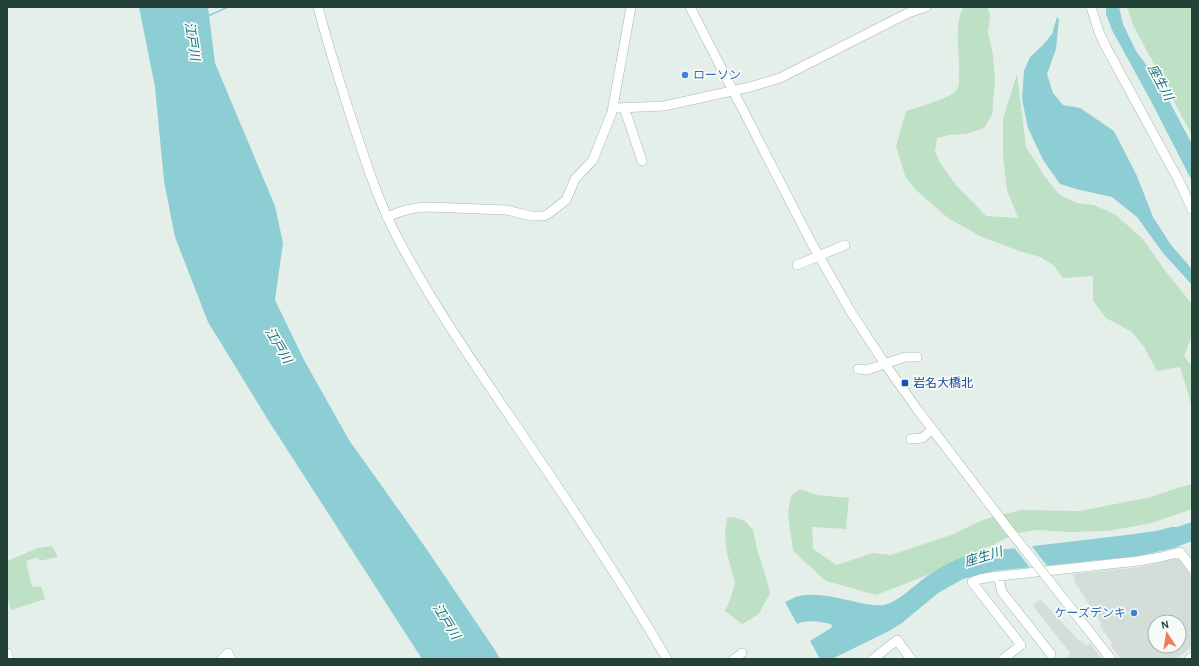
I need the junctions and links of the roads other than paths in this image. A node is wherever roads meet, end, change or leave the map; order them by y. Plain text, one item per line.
1 (318, 7) edge
2 (631, 7) edge
3 (690, 7) edge
4 (926, 7) edge
5 (1091, 7) edge
6 (733, 91) junction
7 (613, 106) junction
8 (624, 107) junction
9 (642, 161) dead end
10 (1192, 209) edge
11 (388, 217) junction
12 (845, 245) dead end
13 (819, 256) junction
14 (797, 265) dead end
15 (917, 357) dead end
16 (885, 364) junction
17 (858, 369) dead end
18 (932, 430) junction
19 (911, 440) dead end
20 (958, 446) dead end
21 (948, 450) junction
22 (1192, 568) edge
23 (998, 576) junction
24 (7, 653) edge
25 (742, 653) dead end
26 (1051, 654) dead end
27 (1192, 657) edge
28 (9, 659) edge
29 (222, 659) edge
30 (231, 659) edge
31 (667, 659) edge
32 (734, 659) edge
33 (874, 659) edge
34 (911, 659) edge
35 (1003, 659) edge
36 (1111, 659) edge
37 (1189, 659) edge

1 - 11 street
2 - 7 street
3 - 6 street
4 - 6 street
5 - 10 street
6 - 8 street
6 - 13 street
7 - 8 street
7 - 11 street
8 - 9 street
11 - 31 street
12 - 13 street
13 - 14 street
13 - 16 street
15 - 16 street
16 - 17 street
16 - 18 street
18 - 19 street
18 - 21 street
20 - 21 street
21 - 36 street, bridge
22 - 23 street
23 - 26 street
23 - 35 street
24 - 28 street
25 - 32 street
27 - 37 street
29 - 30 street
33 - 34 street

